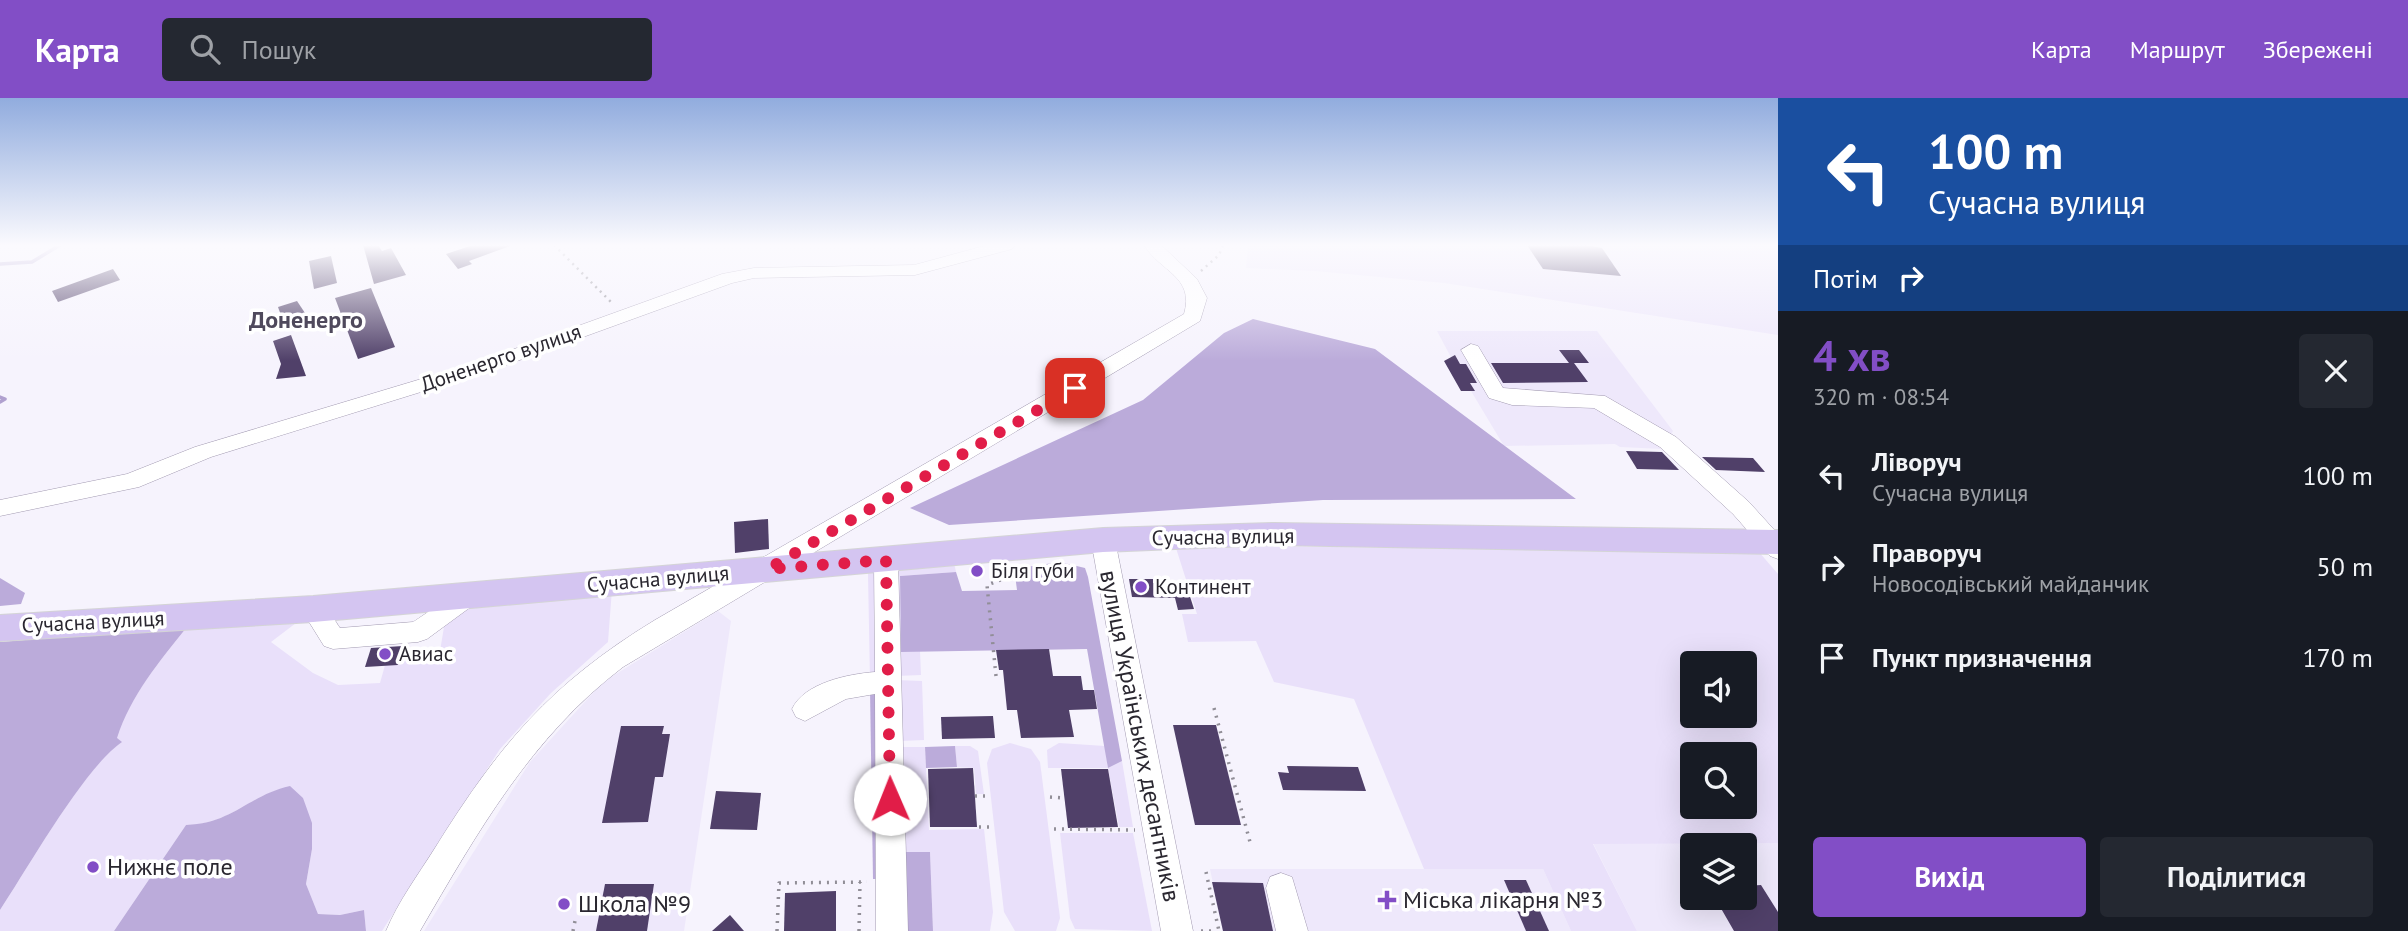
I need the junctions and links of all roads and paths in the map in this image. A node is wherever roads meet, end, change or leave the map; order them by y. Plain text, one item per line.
1 (592, 284) edge
2 (708, 284) edge
3 (1191, 284) edge
4 (623, 316) junction
5 (1471, 350) dead end
6 (0, 508) edge
7 (1103, 540) junction
8 (1776, 544) edge
9 (886, 560) junction
10 (1003, 562) dead end
11 (768, 569) junction
12 (0, 628) edge
13 (996, 676) dead end
14 (889, 678) junction
15 (1214, 708) dead end
16 (805, 709) dead end
17 (975, 796) dead end
18 (986, 796) dead end
19 (1049, 797) dead end
20 (1064, 798) dead end
21 (979, 827) dead end
22 (989, 827) dead end
23 (1054, 829) dead end
24 (1135, 830) dead end
25 (1250, 842) dead end
26 (1206, 872) dead end
27 (891, 882) junction
28 (860, 883) junction
29 (1281, 888) dead end
30 (575, 921) dead end
31 (1194, 930) edge
32 (402, 931) edge
33 (573, 931) edge
34 (777, 931) edge
35 (859, 931) edge
36 (892, 931) edge
37 (1177, 931) edge
38 (1213, 931) edge
39 (1219, 931) edge
40 (1292, 931) edge

1 - 4 path
2 - 4 street, Доненерго вулиця
3 - 11 street
4 - 6 street, Доненерго вулиця
5 - 8 street
7 - 8 main road, Сучасна вулиця
7 - 9 main road, Сучасна вулиця
7 - 37 street, вулиця Українських десантників
9 - 11 main road, Сучасна вулиця
9 - 14 street
10 - 13 path
11 - 12 main road, Сучасна вулиця
11 - 32 street
14 - 16 street
14 - 27 street
15 - 25 path
17 - 18 path
19 - 20 path
21 - 22 path
23 - 24 path
26 - 39 path
27 - 28 path
27 - 36 street
28 - 34 path
28 - 35 path
29 - 40 street
30 - 33 path
31 - 38 path

